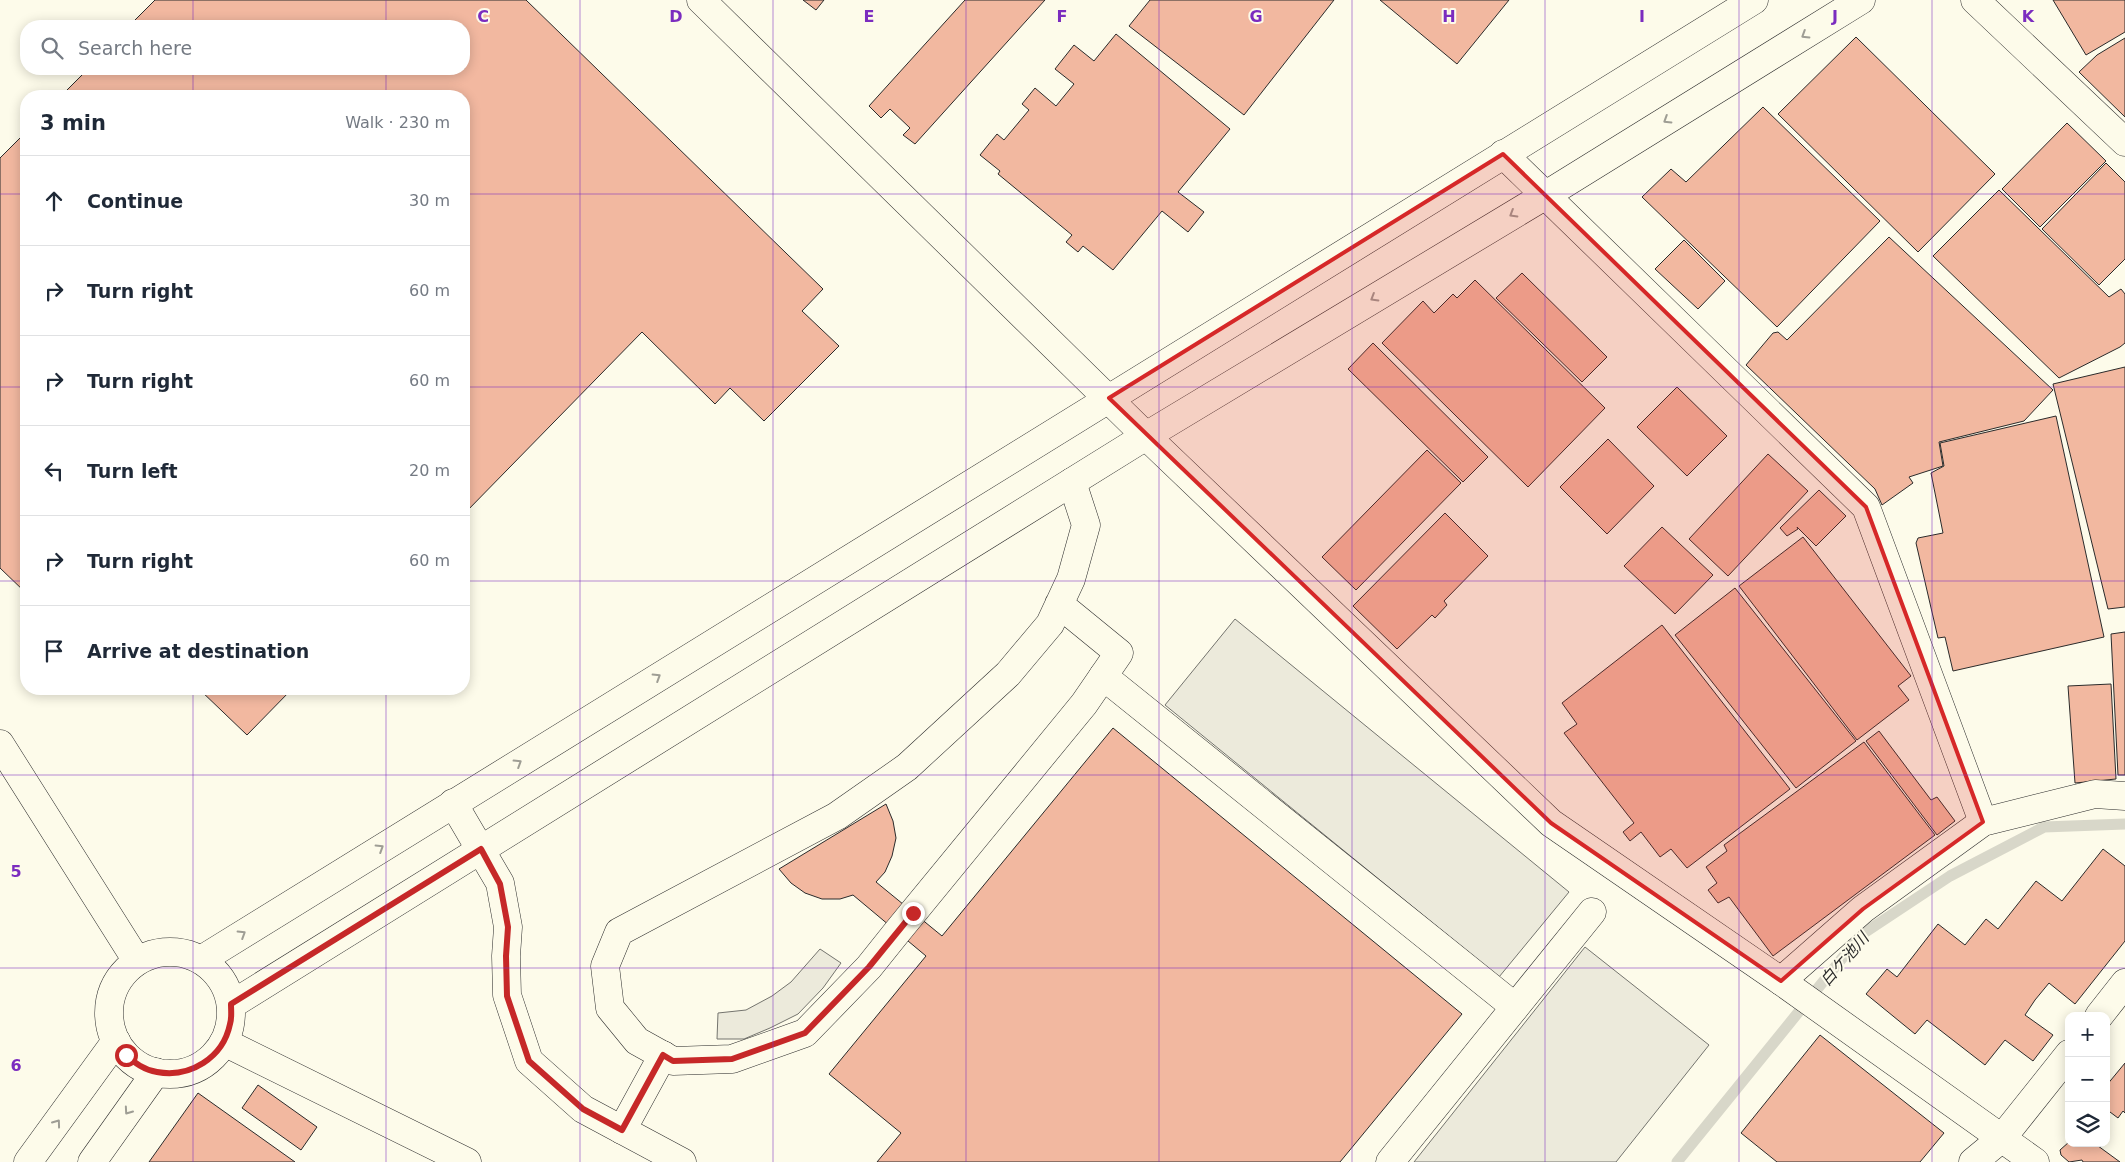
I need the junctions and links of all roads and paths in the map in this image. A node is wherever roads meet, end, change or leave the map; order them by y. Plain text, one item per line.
1 (701, 0) edge
2 (1754, 0) edge
3 (1861, 0) edge
4 (1975, 0) edge
5 (2125, 142) edge
6 (1503, 154) junction
7 (1546, 194) junction
8 (1109, 398) junction
9 (1146, 436) junction
10 (1072, 482) junction
11 (1059, 604) junction
12 (1103, 676) junction
13 (0, 744) edge
14 (2125, 796) edge
15 (453, 803) junction
16 (1984, 822) junction
17 (481, 849) junction
18 (1592, 912) dead end
19 (201, 960) junction
20 (137, 961) junction
21 (1782, 981) junction
22 (2125, 983) edge
23 (231, 1004) junction
24 (1515, 1007) junction
25 (2102, 1012) edge
26 (116, 1041) junction
27 (224, 1042) junction
28 (663, 1055) junction
29 (2067, 1057) edge
30 (156, 1072) junction
31 (622, 1130) junction
32 (2002, 1138) junction
33 (28, 1162) edge
34 (92, 1162) edge
35 (467, 1162) edge
36 (682, 1162) edge
37 (1390, 1162) edge
38 (1973, 1162) edge
39 (2035, 1162) edge

1 - 8 street
2 - 6 street
3 -> 7 street
4 - 5 street
6 - 7 street
6 - 8 street
7 -> 9 street
7 - 16 street
8 - 9 street
15 -> 8 street
9 - 10 street
9 - 21 street
10 - 11 street
10 - 17 street
11 - 12 street
11 - 28 street
12 - 24 street
12 - 28 street
13 - 20 street
14 - 16 street
15 - 17 street
19 -> 15 street
16 - 21 street
17 - 23 street
17 - 31 street
18 - 24 street
19 - 20 street
19 - 23 street
20 - 26 street
21 - 32 street
22 - 25 street
23 - 27 street
24 - 37 street
26 - 30 street
33 -> 26 street
27 - 30 street
27 - 35 street
28 - 31 street
29 - 32 street
30 -> 34 street
31 - 36 street
32 - 38 street
32 - 39 street

